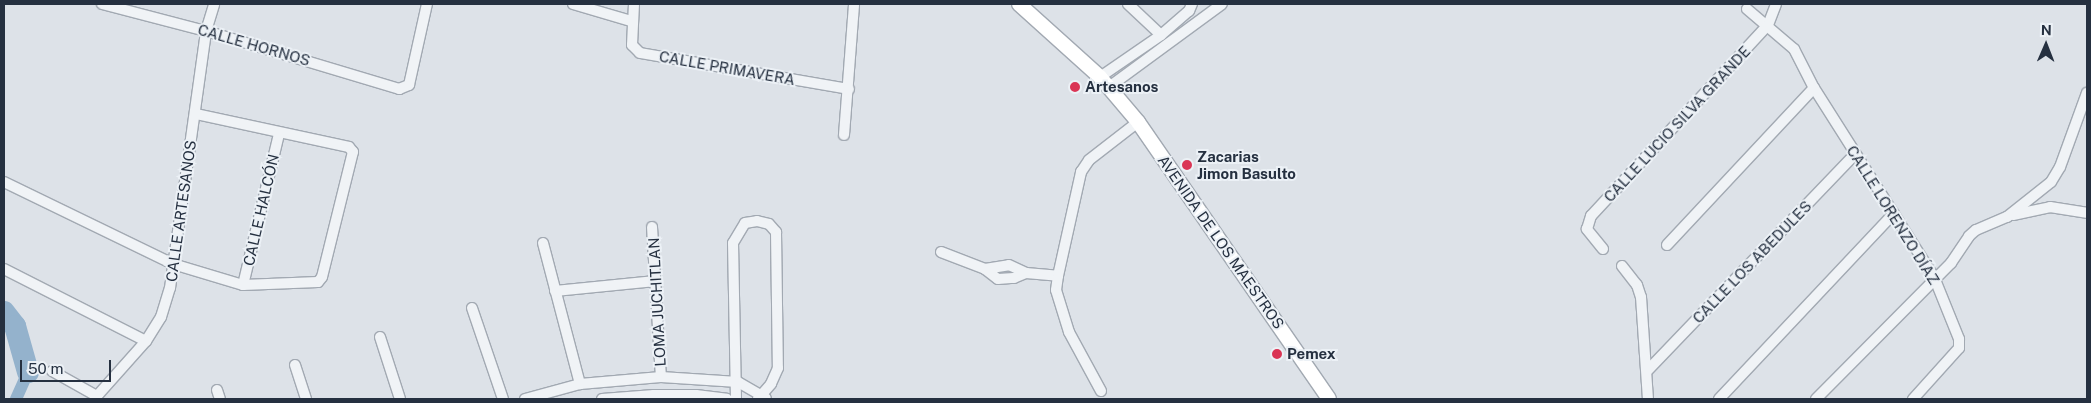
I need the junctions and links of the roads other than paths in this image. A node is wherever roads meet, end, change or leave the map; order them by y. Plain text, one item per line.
1 (102, 4) edge
2 (214, 4) edge
3 (427, 4) edge
4 (573, 4) edge
5 (634, 4) edge
6 (854, 4) edge
7 (1019, 4) edge
8 (1128, 4) edge
9 (1222, 4) edge
10 (1776, 4) edge
11 (1191, 7) edge
12 (1747, 9) dead end
13 (1197, 20) junction
14 (631, 21) junction
15 (1768, 25) junction
16 (206, 31) junction
17 (1161, 35) junction
18 (1105, 82) junction
19 (1814, 88) junction
20 (849, 89) junction
21 (2087, 93) edge
22 (196, 114) junction
23 (1138, 122) junction
24 (279, 134) junction
25 (844, 135) dead end
26 (1855, 154) junction
27 (4, 182) edge
28 (1894, 213) junction
29 (2087, 213) edge
30 (2007, 217) junction
31 (652, 227) dead end
32 (543, 243) dead end
33 (1667, 245) dead end
34 (1603, 249) dead end
35 (942, 252) dead end
36 (173, 264) junction
37 (1622, 266) dead end
38 (4, 269) edge
39 (985, 269) junction
40 (1026, 273) junction
41 (1058, 276) junction
42 (1934, 277) junction
43 (656, 281) junction
44 (243, 285) junction
45 (555, 290) junction
46 (472, 308) dead end
47 (380, 337) dead end
48 (146, 341) junction
49 (295, 364) dead end
50 (1648, 370) junction
51 (52, 371) dead end
52 (661, 377) junction
53 (738, 382) junction
54 (580, 384) junction
55 (1101, 391) dead end
56 (762, 397) edge
57 (306, 399) edge
58 (400, 399) edge
59 (503, 399) edge
60 (525, 399) edge
61 (602, 399) edge
62 (727, 399) edge
63 (736, 399) edge
64 (1329, 399) edge
65 (1648, 399) edge
66 (1719, 399) edge
67 (1816, 399) edge
68 (1913, 399) edge

1 - 16 street, CALLE HORNOS
2 - 16 street, CALLE ARTESANOS
3 - 16 street, CALLE HORNOS
4 - 14 street
5 - 14 street, CALLE PRIMAVERA
6 - 20 street
7 - 18 street, AVENIDA DE LOS MAESTROS
8 - 17 street
9 - 13 street
10 - 15 street
11 - 13 street
11 - 17 street
12 - 15 street, CALLE LORENZO DÍAZ
13 - 18 street
14 - 20 street, CALLE PRIMAVERA
15 - 19 street, CALLE LORENZO DÍAZ
15 - 34 street, CALLE LUCIO SILVA GRANDE
16 - 22 street, CALLE ARTESANOS
17 - 18 street
18 - 23 street, AVENIDA DE LOS MAESTROS
19 - 26 street, CALLE LORENZO DÍAZ
19 - 33 street
20 - 25 street
21 - 30 street
22 - 24 street
22 - 36 street, CALLE ARTESANOS
23 - 41 street
23 - 64 street, AVENIDA DE LOS MAESTROS
24 - 44 street, CALLE HALCÓN
24 - 44 street
26 - 28 street, CALLE LORENZO DÍAZ
26 - 50 street, CALLE LOS ABEDULES
27 - 36 street
28 - 42 street, CALLE LORENZO DÍAZ
28 - 66 street
29 - 30 street
30 - 42 street
31 - 43 street, LOMA JUCHITLAN
32 - 45 street
35 - 39 street
36 - 44 street
36 - 48 street, CALLE ARTESANOS
37 - 50 street
38 - 48 street
39 - 40 street
39 - 40 street
40 - 41 street
41 - 55 street
42 - 67 street
42 - 68 street, CALLE LORENZO DÍAZ
43 - 45 street
43 - 52 street, LOMA JUCHITLAN
45 - 54 street
46 - 59 street
47 - 58 street
48 - 51 street, CALLE ARTESANOS
49 - 57 street
50 - 65 street
52 - 53 street
52 - 54 street
53 - 56 street
53 - 56 street
53 - 63 street
54 - 60 street
61 - 62 street

